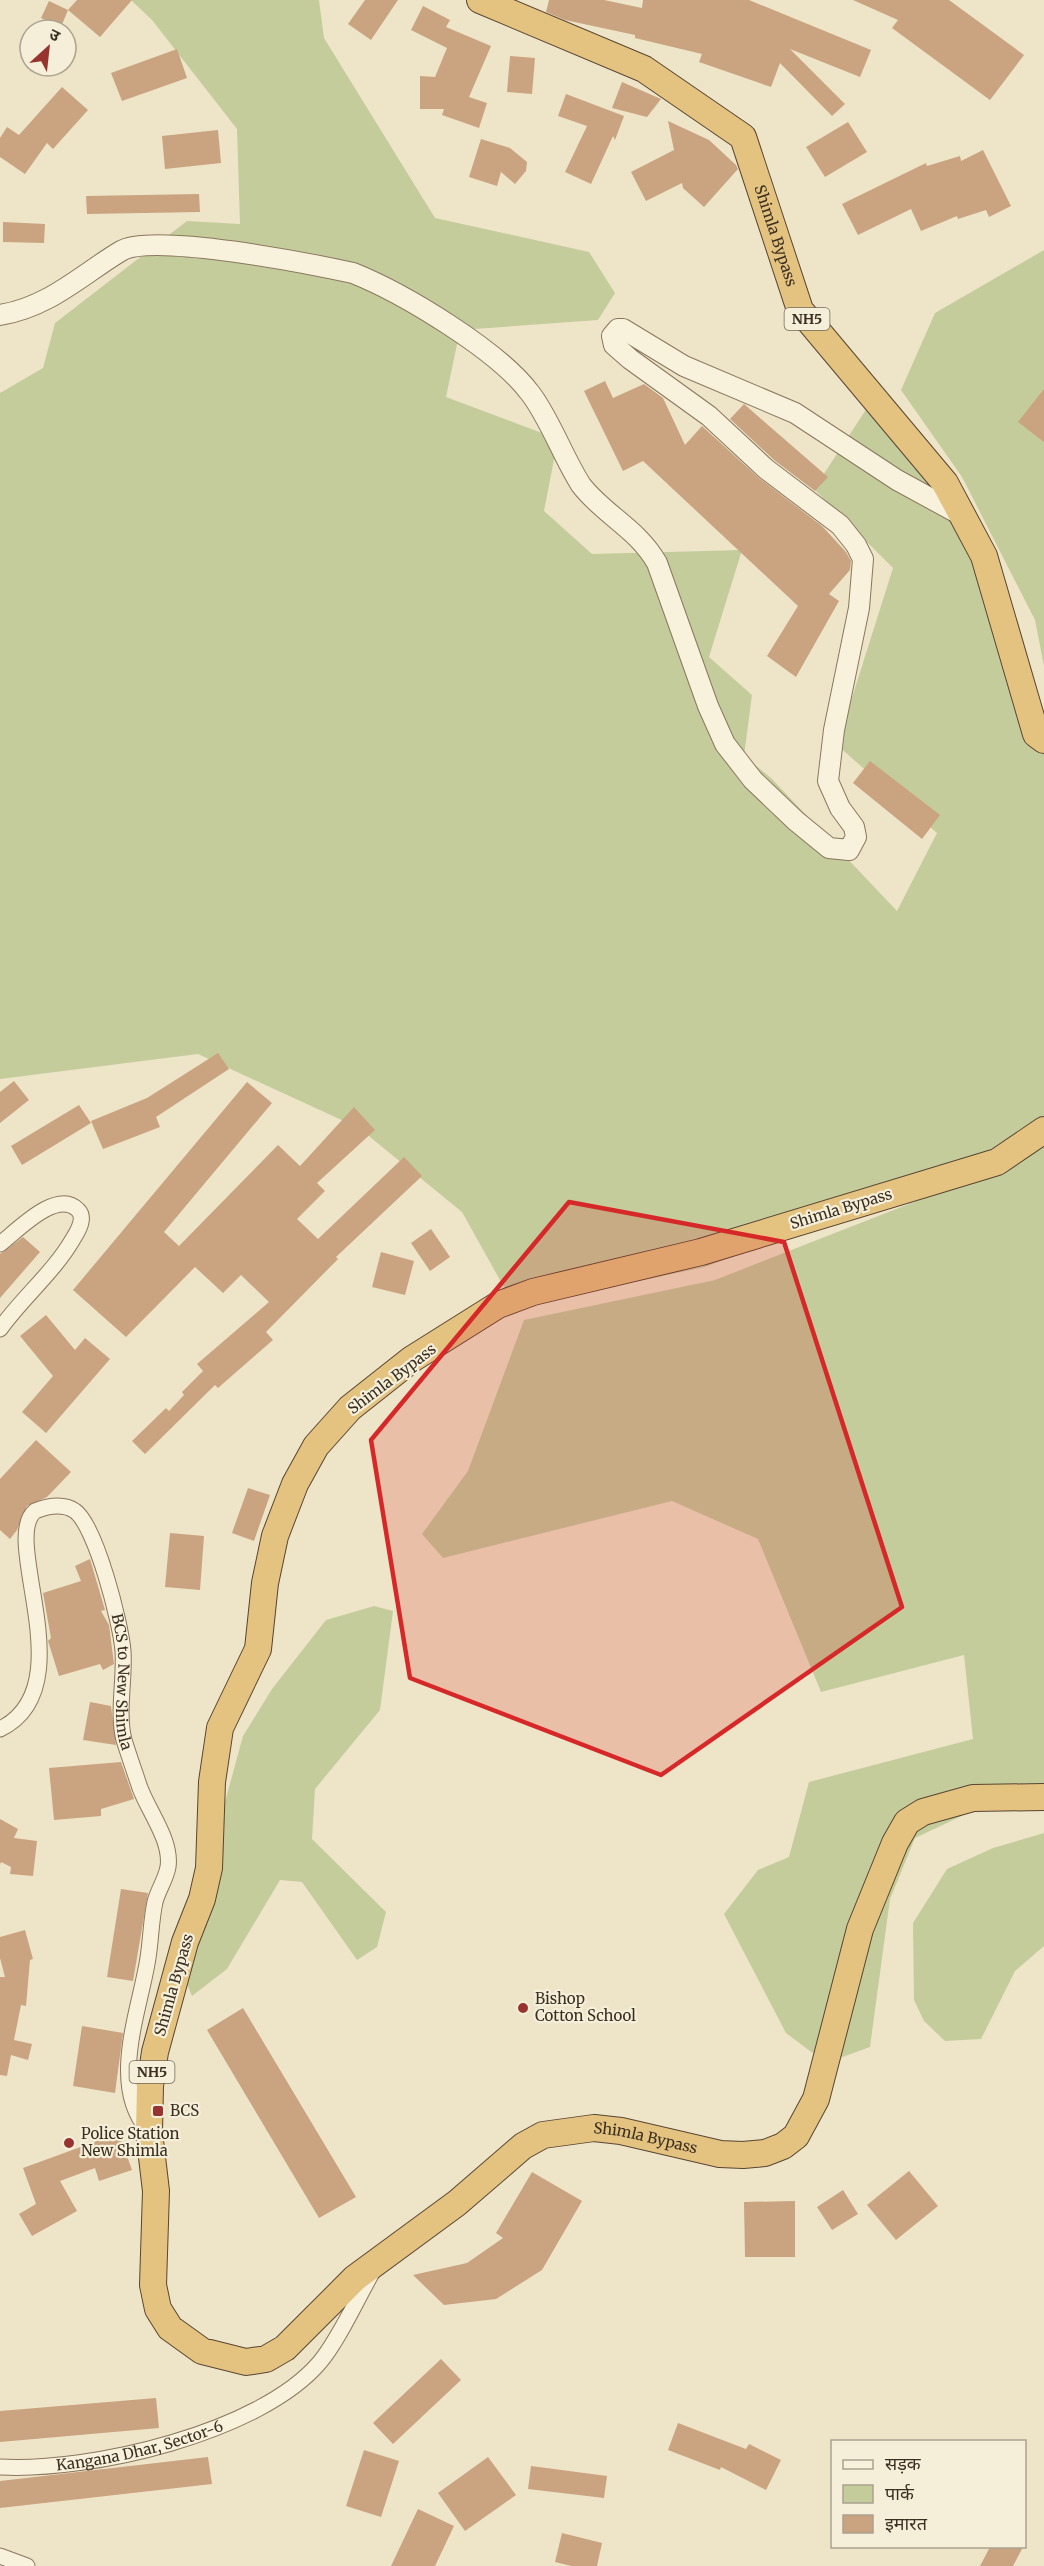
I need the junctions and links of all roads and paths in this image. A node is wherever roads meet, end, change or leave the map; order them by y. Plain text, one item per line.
1 (480, 0) edge
2 (0, 315) edge
3 (963, 516) junction
4 (1044, 740) edge
5 (1044, 1130) edge
6 (0, 1244) edge
7 (0, 1329) edge
8 (11, 1538) dead end
9 (17, 1596) dead end
10 (0, 1729) edge
11 (1044, 1797) edge
12 (149, 2132) junction
13 (380, 2259) junction
14 (0, 2467) edge
15 (0, 2556) edge
16 (27, 2566) edge

1 - 3 highway, Shimla Bypass / NH5
2 - 3 street
3 - 4 highway, Shimla Bypass / NH5
5 - 12 highway, Shimla Bypass / NH5
6 - 7 street
8 - 12 street, BCS to New Shimla
9 - 10 street
11 - 13 highway, Shimla Bypass / NH5
12 - 13 highway, Shimla Bypass / NH5
13 - 14 street, Kangana Dhar, Sector-6
15 - 16 street

